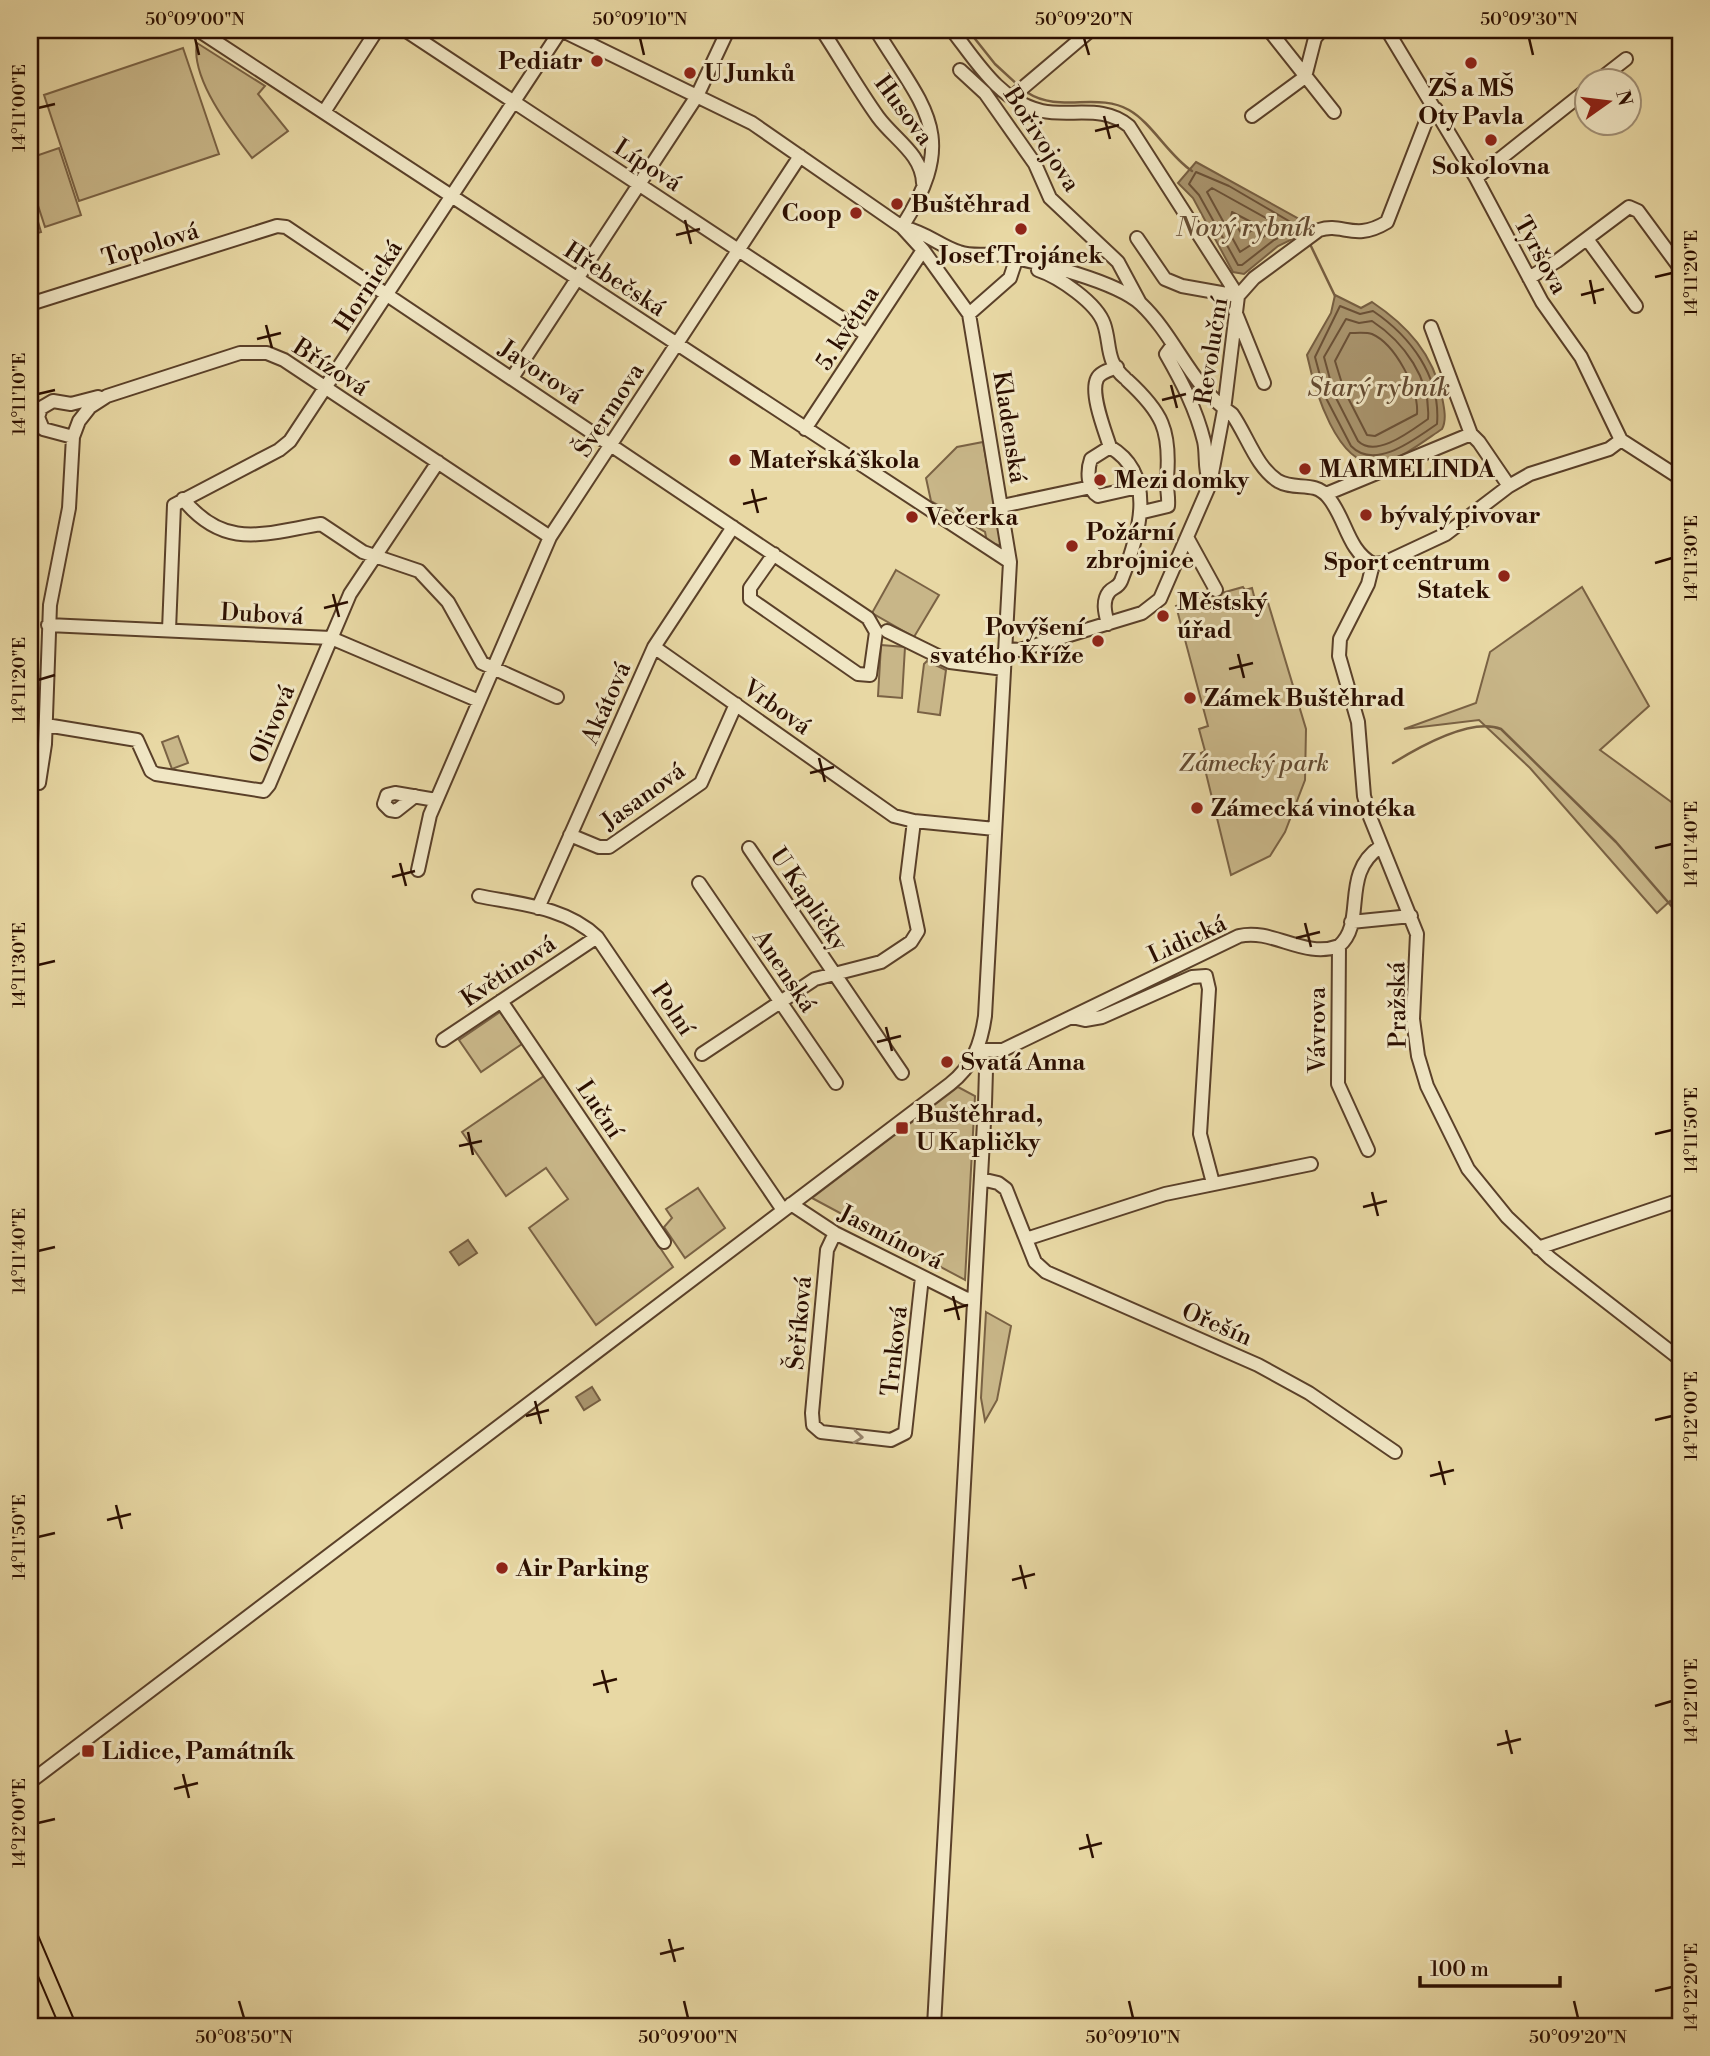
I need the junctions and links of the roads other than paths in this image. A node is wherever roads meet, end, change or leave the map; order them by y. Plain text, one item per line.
1 (198, 30) edge
2 (377, 30) edge
3 (405, 30) edge
4 (561, 30) edge
5 (728, 30) edge
6 (822, 30) edge
7 (876, 30) edge
8 (952, 30) edge
9 (1091, 30) edge
10 (1269, 30) edge
11 (1322, 30) edge
12 (1387, 30) edge
13 (1626, 59) dead end
14 (1617, 66) edge
15 (960, 70) dead end
16 (1305, 76) junction
17 (990, 89) junction
18 (697, 96) junction
19 (1012, 97) junction
20 (1574, 99) edge
21 (515, 102) junction
22 (1436, 109) junction
23 (324, 112) junction
24 (1334, 112) dead end
25 (1252, 116) dead end
26 (800, 156) junction
27 (1476, 178) junction
28 (923, 183) junction
29 (639, 184) junction
30 (452, 197) junction
31 (283, 226) joint
32 (902, 227) junction
33 (1137, 238) dead end
34 (1587, 239) junction
35 (738, 250) junction
36 (923, 250) junction
37 (1016, 260) junction
38 (1680, 268) edge
39 (1529, 278) junction
40 (577, 279) junction
41 (387, 295) junction
42 (1238, 296) junction
43 (1140, 303) junction
44 (30, 304) edge
45 (1636, 306) dead end
46 (1234, 311) junction
47 (969, 314) junction
48 (1431, 327) dead end
49 (867, 335) junction
50 (676, 345) junction
51 (1172, 346) junction
52 (1116, 367) junction
53 (512, 378) junction
54 (1264, 383) dead end
55 (326, 388) junction
56 (112, 394) junction
57 (1224, 410) junction
58 (805, 429) junction
59 (1471, 435) junction
60 (73, 438) junction
61 (1621, 440) junction
62 (611, 444) junction
63 (1110, 447) junction
64 (438, 462) junction
65 (1678, 472) edge
66 (1210, 484) junction
67 (1091, 486) junction
68 (1509, 486) junction
69 (1138, 487) junction
70 (1326, 494) junction
71 (183, 499) junction
72 (1002, 506) junction
73 (1143, 512) junction
74 (733, 527) junction
75 (550, 537) junction
76 (1188, 538) junction
77 (774, 554) junction
78 (376, 555) junction
79 (1010, 562) junction
80 (1373, 564) junction
81 (1216, 590) dead end
82 (1108, 624) junction
83 (48, 625) junction
84 (169, 630) junction
85 (887, 631) dead end
86 (331, 638) junction
87 (654, 647) junction
88 (1005, 649) junction
89 (493, 669) junction
90 (1004, 669) junction
91 (557, 697) dead end
92 (479, 701) junction
93 (736, 704) junction
94 (46, 725) junction
95 (39, 783) dead end
96 (415, 796) dead end
97 (436, 800) junction
98 (914, 821) junction
99 (995, 829) junction
100 (570, 835) junction
101 (1380, 846) junction
102 (749, 848) dead end
103 (418, 870) dead end
104 (699, 883) dead end
105 (479, 896) dead end
106 (538, 908) junction
107 (1411, 916) junction
108 (1351, 922) junction
109 (597, 937) junction
110 (1339, 946) junction
111 (834, 973) junction
112 (501, 1000) junction
113 (781, 1002) junction
114 (1072, 1017) junction
115 (443, 1040) dead end
116 (977, 1050) junction
117 (702, 1054) dead end
118 (902, 1073) dead end
119 (836, 1083) dead end
120 (1368, 1150) dead end
121 (1311, 1164) dead end
122 (981, 1180) junction
123 (1213, 1183) junction
124 (1679, 1203) edge
125 (787, 1207) junction
126 (835, 1233) junction
127 (1026, 1239) junction
128 (664, 1242) dead end
129 (1538, 1248) junction
130 (922, 1277) junction
131 (974, 1300) junction
132 (1680, 1359) edge
133 (906, 1428) joint
134 (1395, 1452) dead end
135 (30, 1782) edge
136 (30, 1937) edge
137 (68, 2026) edge
138 (934, 2026) edge

1 - 23 street, Hřebečská
2 - 23 street
3 - 21 street, Lípová
4 - 18 street, Kladenská
4 - 21 street, Hornická
5 - 18 street
6 - 28 street, Husova
7 - 28 street
8 - 17 street, Bořivojova
9 - 19 street
10 - 16 street
11 - 16 street
12 - 22 street, Tyršova
13 - 14 street
15 - 17 street
16 - 24 street
16 - 25 street
17 - 19 street
17 - 43 street, Bořivojova
18 - 26 street, Kladenská
18 - 29 street
19 - 42 street
20 - 27 street
21 - 29 street, Lípová
21 - 30 street, Hornická
22 - 27 street, Tyršova
22 - 42 street, Revoluční
23 - 30 street, Hřebečská
26 - 32 street, Kladenská
26 - 35 street, Švermova
27 - 39 street, Tyršova
28 - 32 street
29 - 35 street, Lípová
29 - 40 street
30 - 40 street, Hřebečská
30 - 41 street, Hornická
31 - 41 street, Javorová
31 - 44 street, Topolová
32 - 36 street, Kladenská
32 - 37 street
33 - 42 street
34 - 38 street
34 - 39 street
34 - 45 street
35 - 49 street, Lípová
35 - 50 street, Švermova
36 - 47 street, Kladenská
36 - 49 street, 5. května
37 - 43 street
37 - 47 street
37 - 52 street
39 - 61 street, Tyršova
40 - 50 street, Hřebečská
40 - 53 street
41 - 53 street, Javorová
41 - 55 street, Hornická
42 - 46 street, Revoluční
43 - 51 street, Bořivojova
46 - 54 street
46 - 57 street, Revoluční
47 - 72 street, Kladenská
48 - 59 street
49 - 58 street, 5. května
50 - 58 street, Hřebečská
50 - 62 street, Švermova
51 - 57 street, Bořivojova
51 - 66 street
52 - 63 street
52 - 73 street
53 - 62 street, Javorová
55 - 56 street, Břízová
55 - 64 street, Břízová
55 - 71 street, Hornická
56 - 60 street, Břízová
56 - 60 street
57 - 66 street, Revoluční
57 - 70 street, Bořivojova
58 - 79 street, Hřebečská
59 - 68 street
59 - 70 street
60 - 83 street, Břízová
61 - 65 street
61 - 68 street
62 - 74 street, Javorová
62 - 75 street, Švermova
63 - 67 street
63 - 69 street
64 - 75 street, Břízová
64 - 78 street, Olivová
66 - 76 street, Revoluční
67 - 69 street
67 - 72 street
68 - 80 street
69 - 73 street
70 - 80 street
71 - 78 street
71 - 84 street
72 - 79 street, Kladenská
73 - 82 street
74 - 77 street, Javorová
74 - 87 street, Akátová
75 - 89 street, Švermova
76 - 81 street
76 - 82 street, Revoluční
77 - 77 street, Javorová
78 - 86 street, Olivová
78 - 89 street
79 - 88 street, Kladenská
80 - 101 street, Pražská
82 - 88 street, Revoluční
83 - 84 street, Dubová
83 - 94 street, Břízová
84 - 86 street, Dubová
85 - 90 street
86 - 92 street, Dubová
86 - 94 street, Olivová
87 - 93 street, Vrbová
87 - 100 street, Akátová
88 - 90 street, Kladenská
89 - 91 street
89 - 92 street, Švermova
90 - 99 street, Kladenská
92 - 97 street
93 - 98 street, Vrbová
93 - 100 street, Jasanová
94 - 95 street, Břízová
96 - 97 street
97 - 103 street
98 - 99 street, Vrbová
98 - 111 street, U Kapličky
99 - 116 street, Kladenská
100 - 106 street, Akátová
101 - 107 street, Pražská
101 - 108 street
102 - 111 street, U Kapličky
104 - 113 street, Anenská
105 - 106 street, Polní
106 - 109 street, Polní
107 - 108 street
107 - 129 street, Pražská
108 - 110 street
109 - 112 street, Květinová
109 - 125 street, Polní
110 - 114 street, Lidická
110 - 120 street, Vávrova
111 - 113 street, U Kapličky
111 - 118 street, U Kapličky
112 - 115 street, Květinová
112 - 128 street, Luční
113 - 117 street, U Kapličky
113 - 119 street, Anenská
114 - 116 street, Lidická
114 - 123 street, Lidická
116 - 122 street
116 - 125 street
121 - 123 street
122 - 127 street, Ořešín
122 - 131 street
123 - 127 street
124 - 129 street
125 - 126 street, Jasmínová
125 - 135 street
126 - 130 street, Jasmínová
126 -> 133 street, Šeříková
127 - 134 street, Ořešín
129 - 132 street, Pražská
130 - 131 street, Jasmínová
130 - 133 street, Trnková
131 - 138 street
136 - 137 main road

